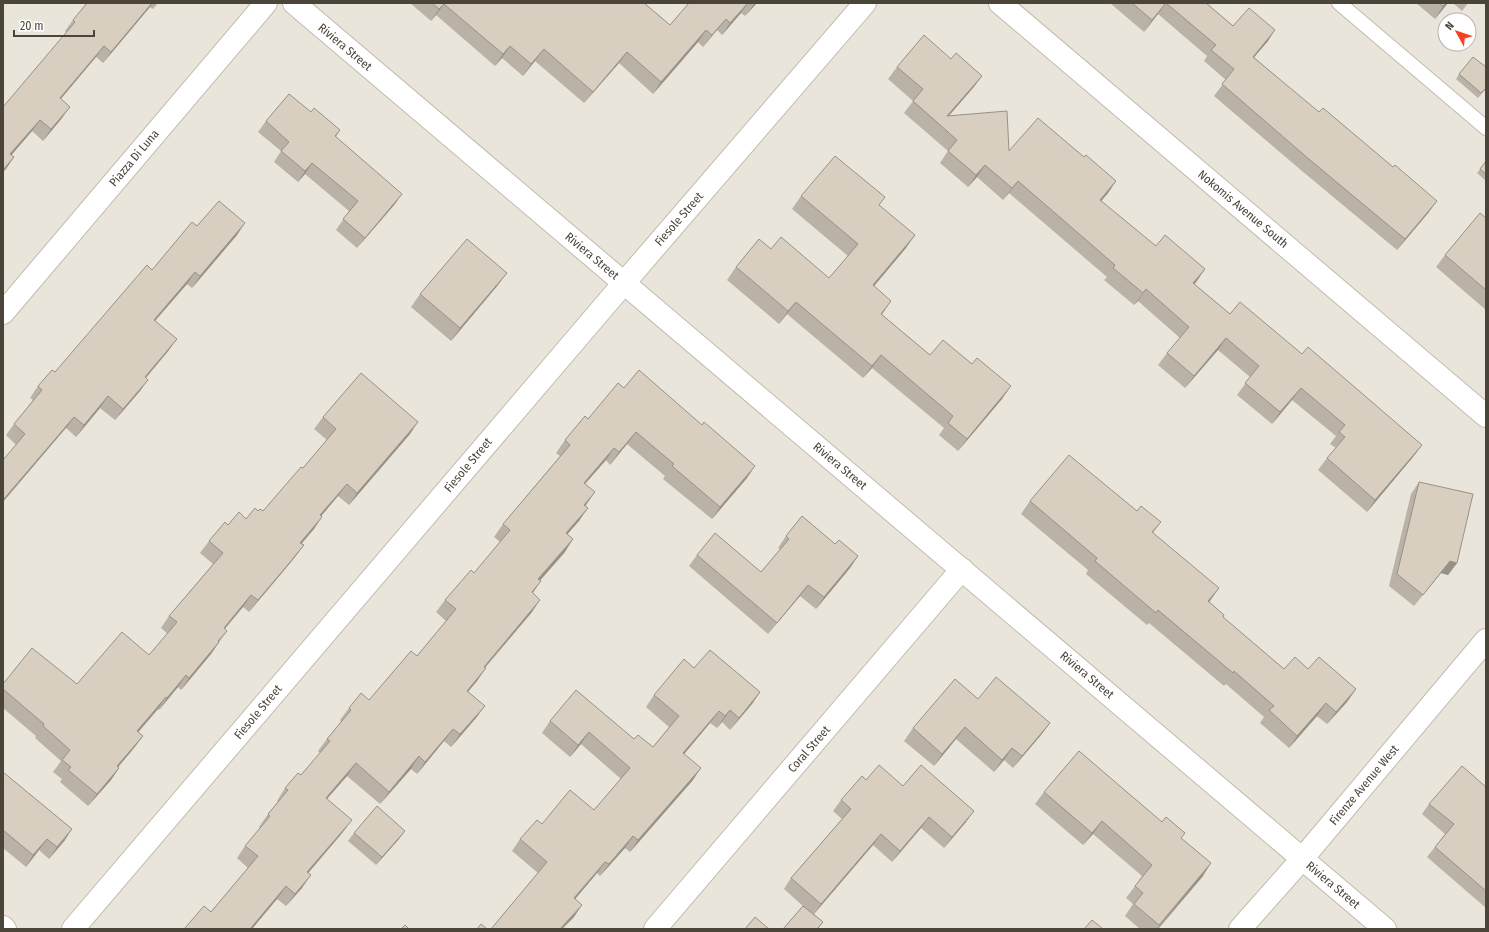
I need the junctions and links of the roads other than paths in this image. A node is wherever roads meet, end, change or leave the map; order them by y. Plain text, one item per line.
1 (266, 3) edge
2 (294, 3) edge
3 (865, 3) edge
4 (1000, 3) edge
5 (1339, 3) edge
6 (1486, 128) edge
7 (624, 283) junction
8 (3, 313) edge
9 (1486, 416) edge
10 (962, 569) junction
11 (1486, 640) edge
12 (1302, 858) junction
13 (3, 927) edge
14 (6, 929) edge
15 (73, 929) edge
16 (655, 929) edge
17 (1240, 929) edge
18 (1384, 929) edge

1 - 8 street, Piazza Di Luna
2 - 7 street, Riviera Street
3 - 7 street, Fiesole Street
4 - 9 street, Nokomis Avenue South
5 - 6 lane
7 - 10 street, Riviera Street
7 - 15 street, Fiesole Street
10 - 12 street, Riviera Street
10 - 16 street, Coral Street
11 - 12 street, Firenze Avenue West
12 - 17 street, Firenze Avenue West
12 - 18 street, Riviera Street
13 - 14 street

